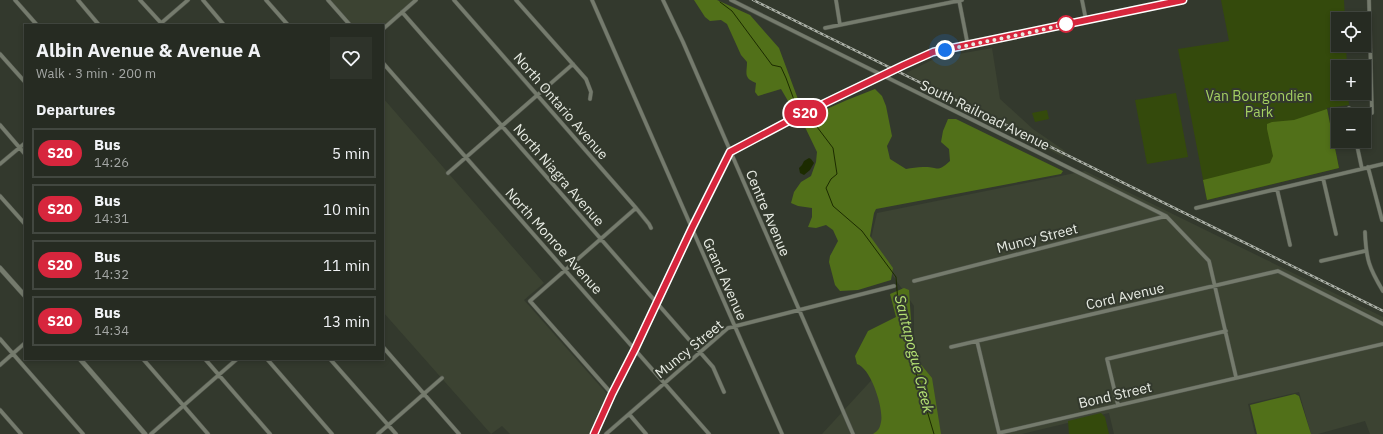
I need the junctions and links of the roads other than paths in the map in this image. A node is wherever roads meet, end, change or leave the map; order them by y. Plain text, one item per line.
1 (15, 0) edge
2 (78, 0) edge
3 (140, 0) edge
4 (188, 0) edge
5 (202, 0) edge
6 (266, 0) edge
7 (328, 0) edge
8 (416, 0) edge
9 (454, 0) edge
10 (516, 0) edge
11 (592, 0) edge
12 (663, 0) edge
13 (731, 0) edge
14 (836, 0) edge
15 (960, 0) edge
16 (1082, 0) edge
17 (1183, 0) edge
18 (1369, 0) edge
19 (402, 12) junction
20 (1086, 20) junction
21 (36, 24) edge
22 (99, 24) edge
23 (161, 24) edge
24 (223, 24) edge
25 (287, 24) edge
26 (349, 24) edge
27 (840, 25) junction
28 (384, 28) edge
29 (825, 28) dead end
30 (968, 46) junction
31 (0, 54) edge
32 (384, 64) edge
33 (572, 64) junction
34 (882, 76) junction
35 (24, 81) edge
36 (536, 94) junction
37 (590, 99) dead end
38 (1372, 113) dead end
39 (0, 125) edge
40 (501, 126) junction
41 (24, 144) edge
42 (20, 148) junction
43 (1358, 148) edge
44 (730, 152) junction
45 (24, 153) edge
46 (466, 158) junction
47 (0, 164) edge
48 (1383, 164) edge
49 (1368, 167) junction
50 (1362, 169) junction
51 (448, 173) dead end
52 (1323, 178) junction
53 (1277, 189) junction
54 (0, 196) edge
55 (636, 208) junction
56 (1196, 208) dead end
57 (1166, 216) junction
58 (1382, 220) edge
59 (24, 223) edge
60 (651, 228) dead end
61 (691, 229) junction
62 (1365, 232) dead end
63 (1336, 234) dead end
64 (600, 239) junction
65 (1290, 245) dead end
66 (1365, 251) junction
67 (1321, 261) dead end
68 (0, 268) edge
69 (565, 270) junction
70 (914, 281) dead end
71 (894, 286) dead end
72 (1216, 286) junction
73 (1383, 291) edge
74 (24, 295) edge
75 (656, 303) junction
76 (799, 310) junction
77 (1383, 324) edge
78 (734, 326) junction
79 (1226, 331) junction
80 (0, 339) edge
81 (977, 341) junction
82 (24, 344) edge
83 (1383, 344) edge
84 (951, 347) dead end
85 (384, 348) edge
86 (635, 349) junction
87 (700, 352) junction
88 (12, 353) junction
89 (81, 360) edge
90 (143, 360) edge
91 (206, 360) edge
92 (236, 360) edge
93 (268, 360) edge
94 (331, 360) edge
95 (0, 365) edge
96 (219, 375) junction
97 (1236, 377) junction
98 (442, 378) dead end
99 (664, 383) junction
100 (724, 392) dead end
101 (424, 393) junction
102 (612, 394) junction
103 (1118, 405) junction
104 (183, 406) junction
105 (0, 410) edge
106 (629, 414) junction
107 (388, 425) junction
108 (21, 434) edge
109 (83, 434) edge
110 (145, 434) edge
111 (151, 434) edge
112 (208, 434) edge
113 (270, 434) edge
114 (332, 434) edge
115 (378, 434) edge
116 (396, 434) edge
117 (459, 434) edge
118 (594, 434) edge
119 (606, 434) edge
120 (646, 434) edge
121 (709, 434) edge
122 (782, 434) edge
123 (853, 434) edge

1 - 21 street
2 - 22 street
3 - 23 street
4 - 23 street
5 - 24 street
6 - 25 street
7 - 26 street
8 - 19 street
9 - 36 street, North Ontario Avenue
10 - 33 street
11 - 61 street, Grand Avenue
12 - 44 street, Centre Avenue
13 - 34 street, South Railroad Avenue
14 - 27 street
15 - 27 street
15 - 30 street
16 - 20 street
17 - 20 street
18 - 38 street
19 - 28 street
19 - 40 street, North Niagra Avenue
20 - 30 street
27 - 29 street
30 - 34 street
31 - 35 street
32 - 46 street, North Monroe Avenue
33 - 36 street
33 - 37 street
34 - 44 street
34 - 57 street, South Railroad Avenue
36 - 40 street
36 - 55 street, North Ontario Avenue
39 - 42 street
40 - 46 street
40 - 64 street, North Niagra Avenue
41 - 42 street
42 - 45 street
42 - 47 street
43 - 50 street
44 - 61 street
44 - 76 street, Centre Avenue
46 - 51 street
46 - 69 street, North Monroe Avenue
48 - 49 street
49 - 50 street
49 - 58 street
50 - 52 street
52 - 53 street
52 - 63 street
53 - 56 street
53 - 65 street
54 - 59 street
55 - 60 street, North Ontario Avenue
55 - 64 street
57 - 70 street, Muncy Street
57 - 72 street, South Railroad Avenue
61 - 75 street
61 - 78 street, Grand Avenue
62 - 66 street
64 - 69 street
64 - 75 street, North Niagra Avenue
66 - 67 street
66 - 73 street
68 - 74 street
69 - 86 street, North Monroe Avenue
69 - 102 street
71 - 76 street, Muncy Street
72 - 77 street, Cord Avenue
72 - 79 street, South Railroad Avenue
72 - 81 street, Cord Avenue
75 - 86 street
75 - 87 street, North Niagra Avenue
76 - 78 street, Muncy Street
76 - 123 street, Centre Avenue
78 - 87 street, Muncy Street
78 - 122 street, Grand Avenue
79 - 97 street, South Railroad Avenue
79 - 103 street
80 - 88 street
81 - 84 street, Cord Avenue
81 - 103 street, Bond Street
82 - 88 street
83 - 97 street, Bond Street
85 - 101 street
86 - 99 street, North Monroe Avenue
86 - 102 street
87 - 99 street, Muncy Street
87 - 100 street, North Niagra Avenue
88 - 95 street
88 - 109 street
89 - 110 street
90 - 104 street
91 - 96 street
92 - 96 street
93 - 114 street
94 - 107 street
96 - 104 street
96 - 113 street
97 - 103 street, Bond Street
98 - 101 street
99 - 106 street, Muncy Street
99 - 121 street, North Monroe Avenue
101 - 107 street
101 - 117 street
102 - 118 street
104 - 111 street
104 - 112 street
105 - 108 street
106 - 119 street, Muncy Street
106 - 120 street
107 - 115 street
107 - 116 street

